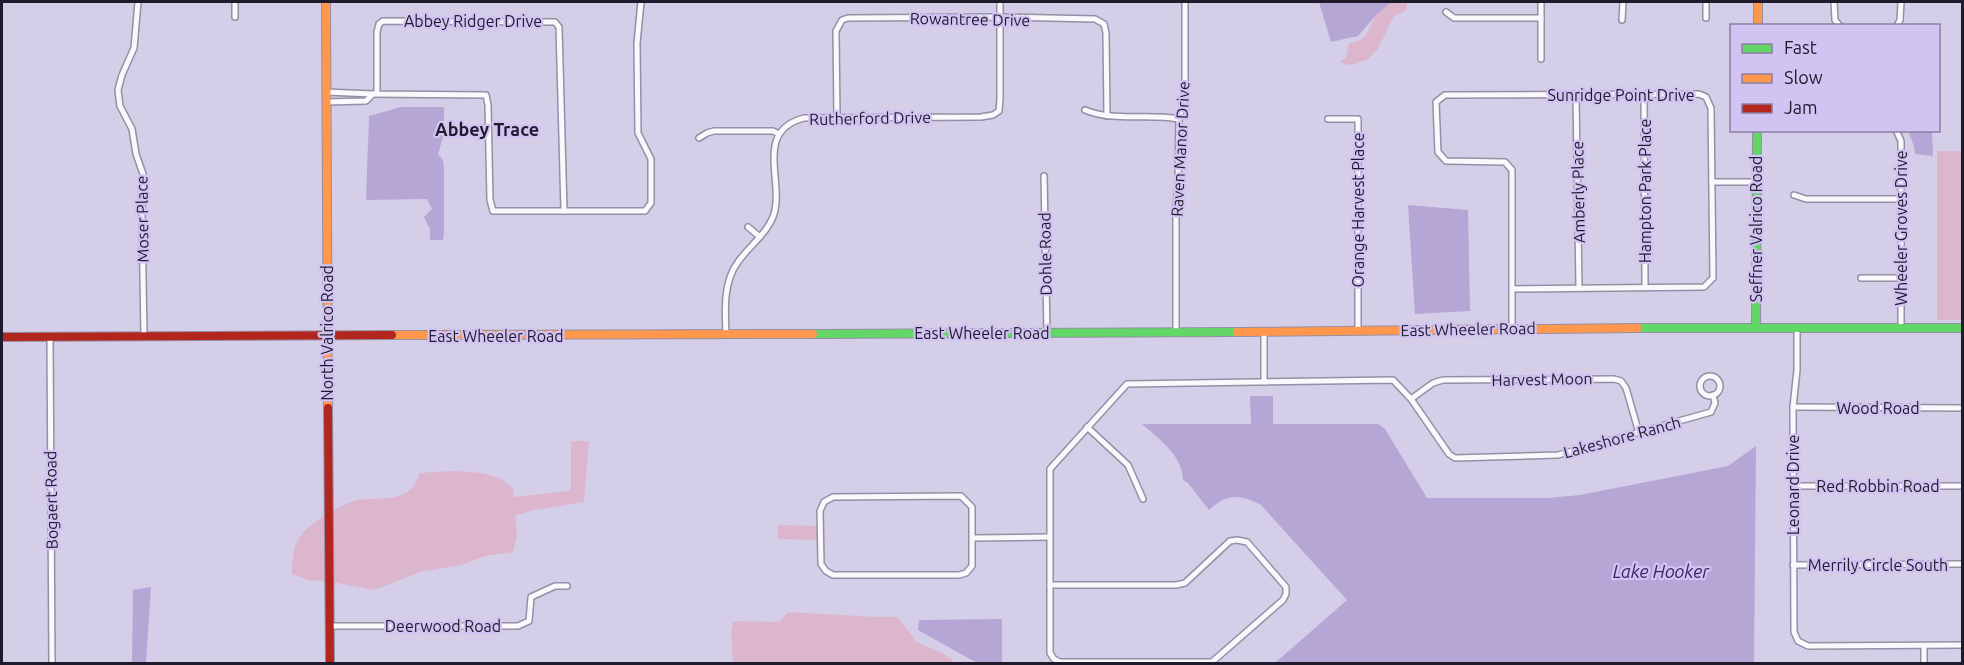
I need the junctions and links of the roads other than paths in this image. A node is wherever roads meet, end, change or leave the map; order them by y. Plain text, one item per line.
1 (138, 2) edge
2 (235, 2) edge
3 (326, 2) edge
4 (641, 2) edge
5 (1000, 2) edge
6 (1185, 2) edge
7 (1541, 2) edge
8 (1623, 2) edge
9 (1706, 2) edge
10 (1758, 2) edge
11 (1834, 2) edge
12 (1901, 2) edge
13 (1446, 12) dead end
14 (235, 17) dead end
15 (1000, 17) junction
16 (1541, 18) junction
17 (1706, 18) dead end
18 (1622, 20) dead end
19 (1758, 24) edge
20 (1838, 24) edge
21 (1898, 24) edge
22 (1541, 60) dead end
23 (326, 92) junction
24 (354, 92) junction
25 (375, 94) junction
26 (1644, 94) junction
27 (1576, 96) junction
28 (354, 101) junction
29 (326, 102) junction
30 (1085, 110) dead end
31 (1107, 116) junction
32 (837, 118) junction
33 (1179, 119) junction
34 (1328, 119) dead end
35 (1757, 132) edge
36 (1897, 132) edge
37 (779, 134) junction
38 (699, 138) dead end
39 (1044, 176) dead end
40 (1712, 182) junction
41 (1756, 182) junction
42 (1794, 195) dead end
43 (1901, 199) junction
44 (564, 211) junction
45 (748, 227) dead end
46 (759, 237) junction
47 (1861, 278) dead end
48 (1901, 278) junction
49 (1646, 287) junction
50 (1579, 288) junction
51 (1512, 289) junction
52 (1797, 327) junction
53 (1512, 328) junction
54 (1756, 328) junction
55 (1901, 328) junction
56 (1962, 328) edge
57 (1359, 330) junction
58 (1176, 332) junction
59 (1264, 332) junction
60 (1047, 333) junction
61 (726, 334) junction
62 (144, 336) junction
63 (2, 337) edge
64 (50, 337) junction
65 (327, 337) junction
66 (1264, 382) junction
67 (1713, 395) dead end
68 (1411, 399) junction
69 (1793, 407) junction
70 (1962, 408) edge
71 (1087, 427) junction
72 (1639, 433) junction
73 (1793, 486) junction
74 (1962, 486) edge
75 (1143, 499) dead end
76 (1049, 537) junction
77 (973, 538) junction
78 (1962, 564) edge
79 (1793, 565) junction
80 (1050, 585) junction
81 (567, 586) dead end
82 (330, 626) junction
83 (1924, 645) junction
84 (1962, 645) edge
85 (52, 663) edge
86 (330, 663) edge
87 (1924, 663) edge

1 - 62 street, Moser Place
2 - 14 street
3 - 23 street, North Valrico Road
4 - 44 street
5 - 15 street, Rutherford Drive
6 - 33 street, Raven Manor Drive
7 - 16 street
8 - 18 street
9 - 17 street
10 - 19 street
11 - 20 street
12 - 21 street
13 - 16 street
15 - 31 street, Rowantree Drive
15 - 32 street, Rowantree Drive
15 - 32 street, Rutherford Drive
16 - 22 street
23 - 24 street
23 - 29 street, North Valrico Road
24 - 25 street
24 - 28 street
25 - 28 street
25 - 44 street
25 - 44 street, Abbey Ridger Drive
26 - 27 street, Sunridge Point Drive
26 - 40 street, Sunridge Point Drive
26 - 49 street, Hampton Park Place
27 - 50 street, Amberly Place
27 - 51 street, Sunridge Point Drive
28 - 29 street
29 - 65 street, North Valrico Road
30 - 31 street
31 - 33 street
32 - 37 street, Rutherford Drive
33 - 58 street, Raven Manor Drive
34 - 57 street, Orange Harvest Place
35 - 41 street, Seffner Valrico Road
36 - 43 street, Wheeler Groves Drive
37 - 38 street
37 - 46 street
39 - 60 street, Dohle Road
40 - 41 street
40 - 49 street, Sunridge Point Drive
41 - 54 street, Seffner Valrico Road
42 - 43 street
43 - 48 street, Wheeler Groves Drive
45 - 46 street
46 - 61 street
47 - 48 street
48 - 55 street, Wheeler Groves Drive
49 - 50 street, Sunridge Point Drive
50 - 51 street, Sunridge Point Drive
51 - 53 street, Sunridge Point Drive
52 - 54 street, East Wheeler Road
52 - 55 street, East Wheeler Road
52 - 69 street, Leonard Drive
53 - 54 street, East Wheeler Road
53 - 57 street, East Wheeler Road
55 - 56 street, East Wheeler Road
57 - 59 street, East Wheeler Road
58 - 59 street, East Wheeler Road
58 - 60 street, East Wheeler Road
59 - 66 street
60 - 61 street, East Wheeler Road
61 - 65 street, East Wheeler Road
62 - 64 street, East Wheeler Road
62 - 65 street, East Wheeler Road
63 - 64 street, East Wheeler Road
64 - 85 street, Bogaert Road
65 - 82 street, North Valrico Road
66 - 68 street, Lakeshore Ranch
66 - 71 street, Lakeshore Ranch
67 - 72 street, Lakeshore Ranch
68 - 72 street, Lakeshore Ranch
68 - 72 street, Harvest Moon
69 - 70 street, Wood Road
69 - 73 street, Leonard Drive
71 - 75 street
71 - 76 street, Lakeshore Ranch
73 - 74 street, Red Robbin Road
73 - 79 street, Leonard Drive
76 - 77 street
76 - 80 street, Lakeshore Ranch
77 - 77 street
78 - 79 street, Merrily Circle South
79 - 83 street, Leonard Drive
80 - 80 street, Lakeshore Ranch
81 - 82 street, Deerwood Road
82 - 86 street, North Valrico Road
83 - 84 street
83 - 87 street

